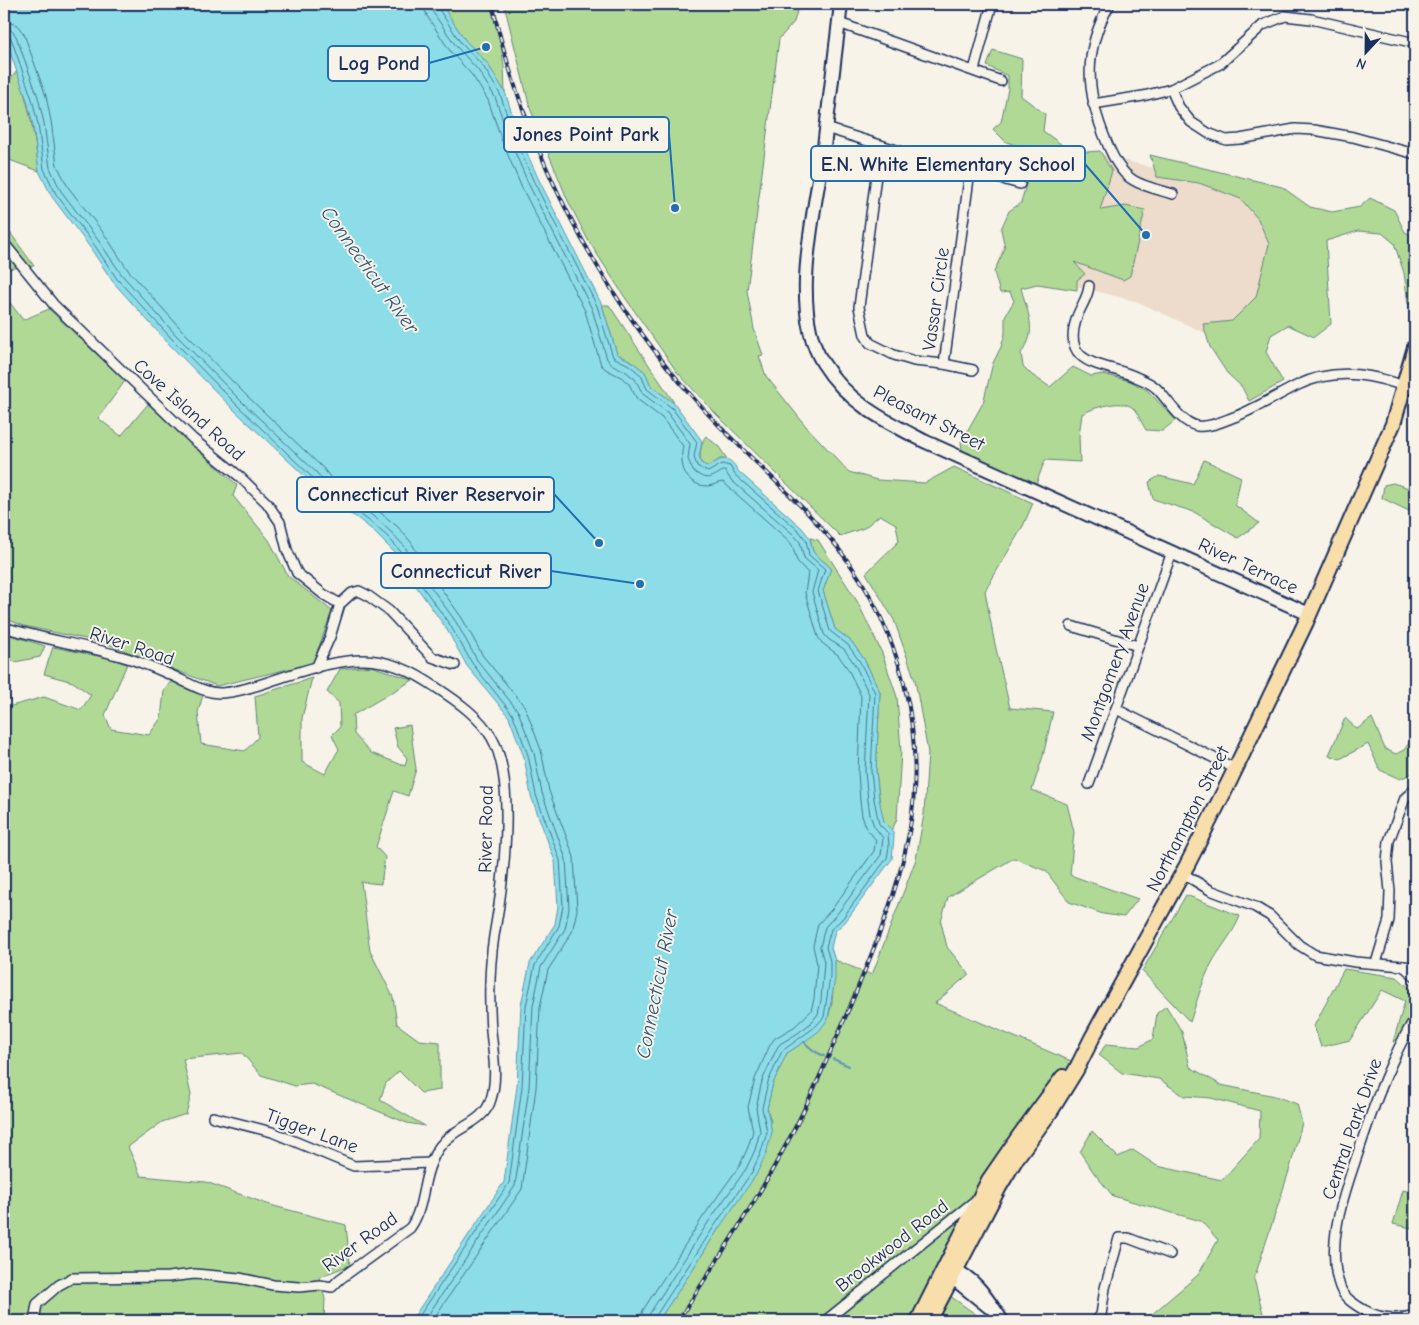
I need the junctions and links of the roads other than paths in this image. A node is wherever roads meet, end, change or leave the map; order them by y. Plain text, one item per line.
1 (841, 4) edge
2 (992, 4) edge
3 (1110, 4) edge
4 (839, 23) junction
5 (1415, 43) edge
6 (974, 70) junction
7 (1001, 81) dead end
8 (1171, 89) junction
9 (1093, 104) junction
10 (826, 128) junction
11 (880, 145) junction
12 (1415, 154) edge
13 (970, 171) junction
14 (1020, 184) dead end
15 (1173, 194) dead end
16 (4, 243) edge
17 (1089, 286) dead end
18 (1415, 347) edge
19 (944, 364) junction
20 (973, 370) dead end
21 (1410, 388) edge
22 (1172, 552) junction
23 (340, 604) junction
24 (1309, 614) junction
25 (1071, 626) dead end
26 (4, 627) edge
27 (1138, 646) junction
28 (455, 665) dead end
29 (316, 668) junction
30 (1116, 709) junction
31 (1236, 769) junction
32 (1089, 784) dead end
33 (1415, 789) edge
34 (1182, 873) junction
35 (1376, 963) junction
36 (1403, 966) junction
37 (1415, 967) edge
38 (1415, 976) edge
39 (1415, 1018) edge
40 (1093, 1036) junction
41 (213, 1117) dead end
42 (430, 1163) junction
43 (980, 1197) junction
44 (1170, 1254) dead end
45 (951, 1272) junction
46 (1415, 1315) edge
47 (34, 1321) edge
48 (825, 1321) edge
49 (918, 1321) edge
50 (929, 1321) edge
51 (1002, 1321) edge
52 (1096, 1321) edge

1 - 4 street, Pleasant Street
2 - 6 street
3 - 9 street
4 - 6 street
4 - 10 street, Pleasant Street
5 - 8 street
6 - 7 street
8 - 9 street
8 - 12 street
9 - 15 street
10 - 11 street
10 - 22 street, Pleasant Street
11 - 13 street
11 - 19 street, Vassar Circle
13 - 14 street
13 - 19 street, Vassar Circle
16 - 23 street, Cove Island Road
17 - 21 street
18 - 21 main road, Northampton Street
19 - 20 street
21 - 24 main road, Northampton Street
22 - 24 street, River Terrace
22 - 27 street, Montgomery Avenue
23 - 28 street
23 - 29 street
24 - 31 main road, Northampton Street
25 - 27 street
26 - 29 street, River Road
27 - 30 street, Montgomery Avenue
29 - 42 street, River Road
30 - 31 street
30 - 32 street, Montgomery Avenue
31 - 34 main road, Northampton Street
33 - 35 street
34 - 35 street
34 - 40 main road, Northampton Street
35 - 36 street
36 - 37 street
36 - 38 street
39 - 46 street, Central Park Drive
40 - 43 main road
40 - 45 main road
41 - 42 street, Tigger Lane
42 - 47 street, River Road
43 - 45 main road
43 - 48 street, Brookwood Road
44 - 52 street
45 - 49 main road
45 - 50 main road
45 - 51 street

